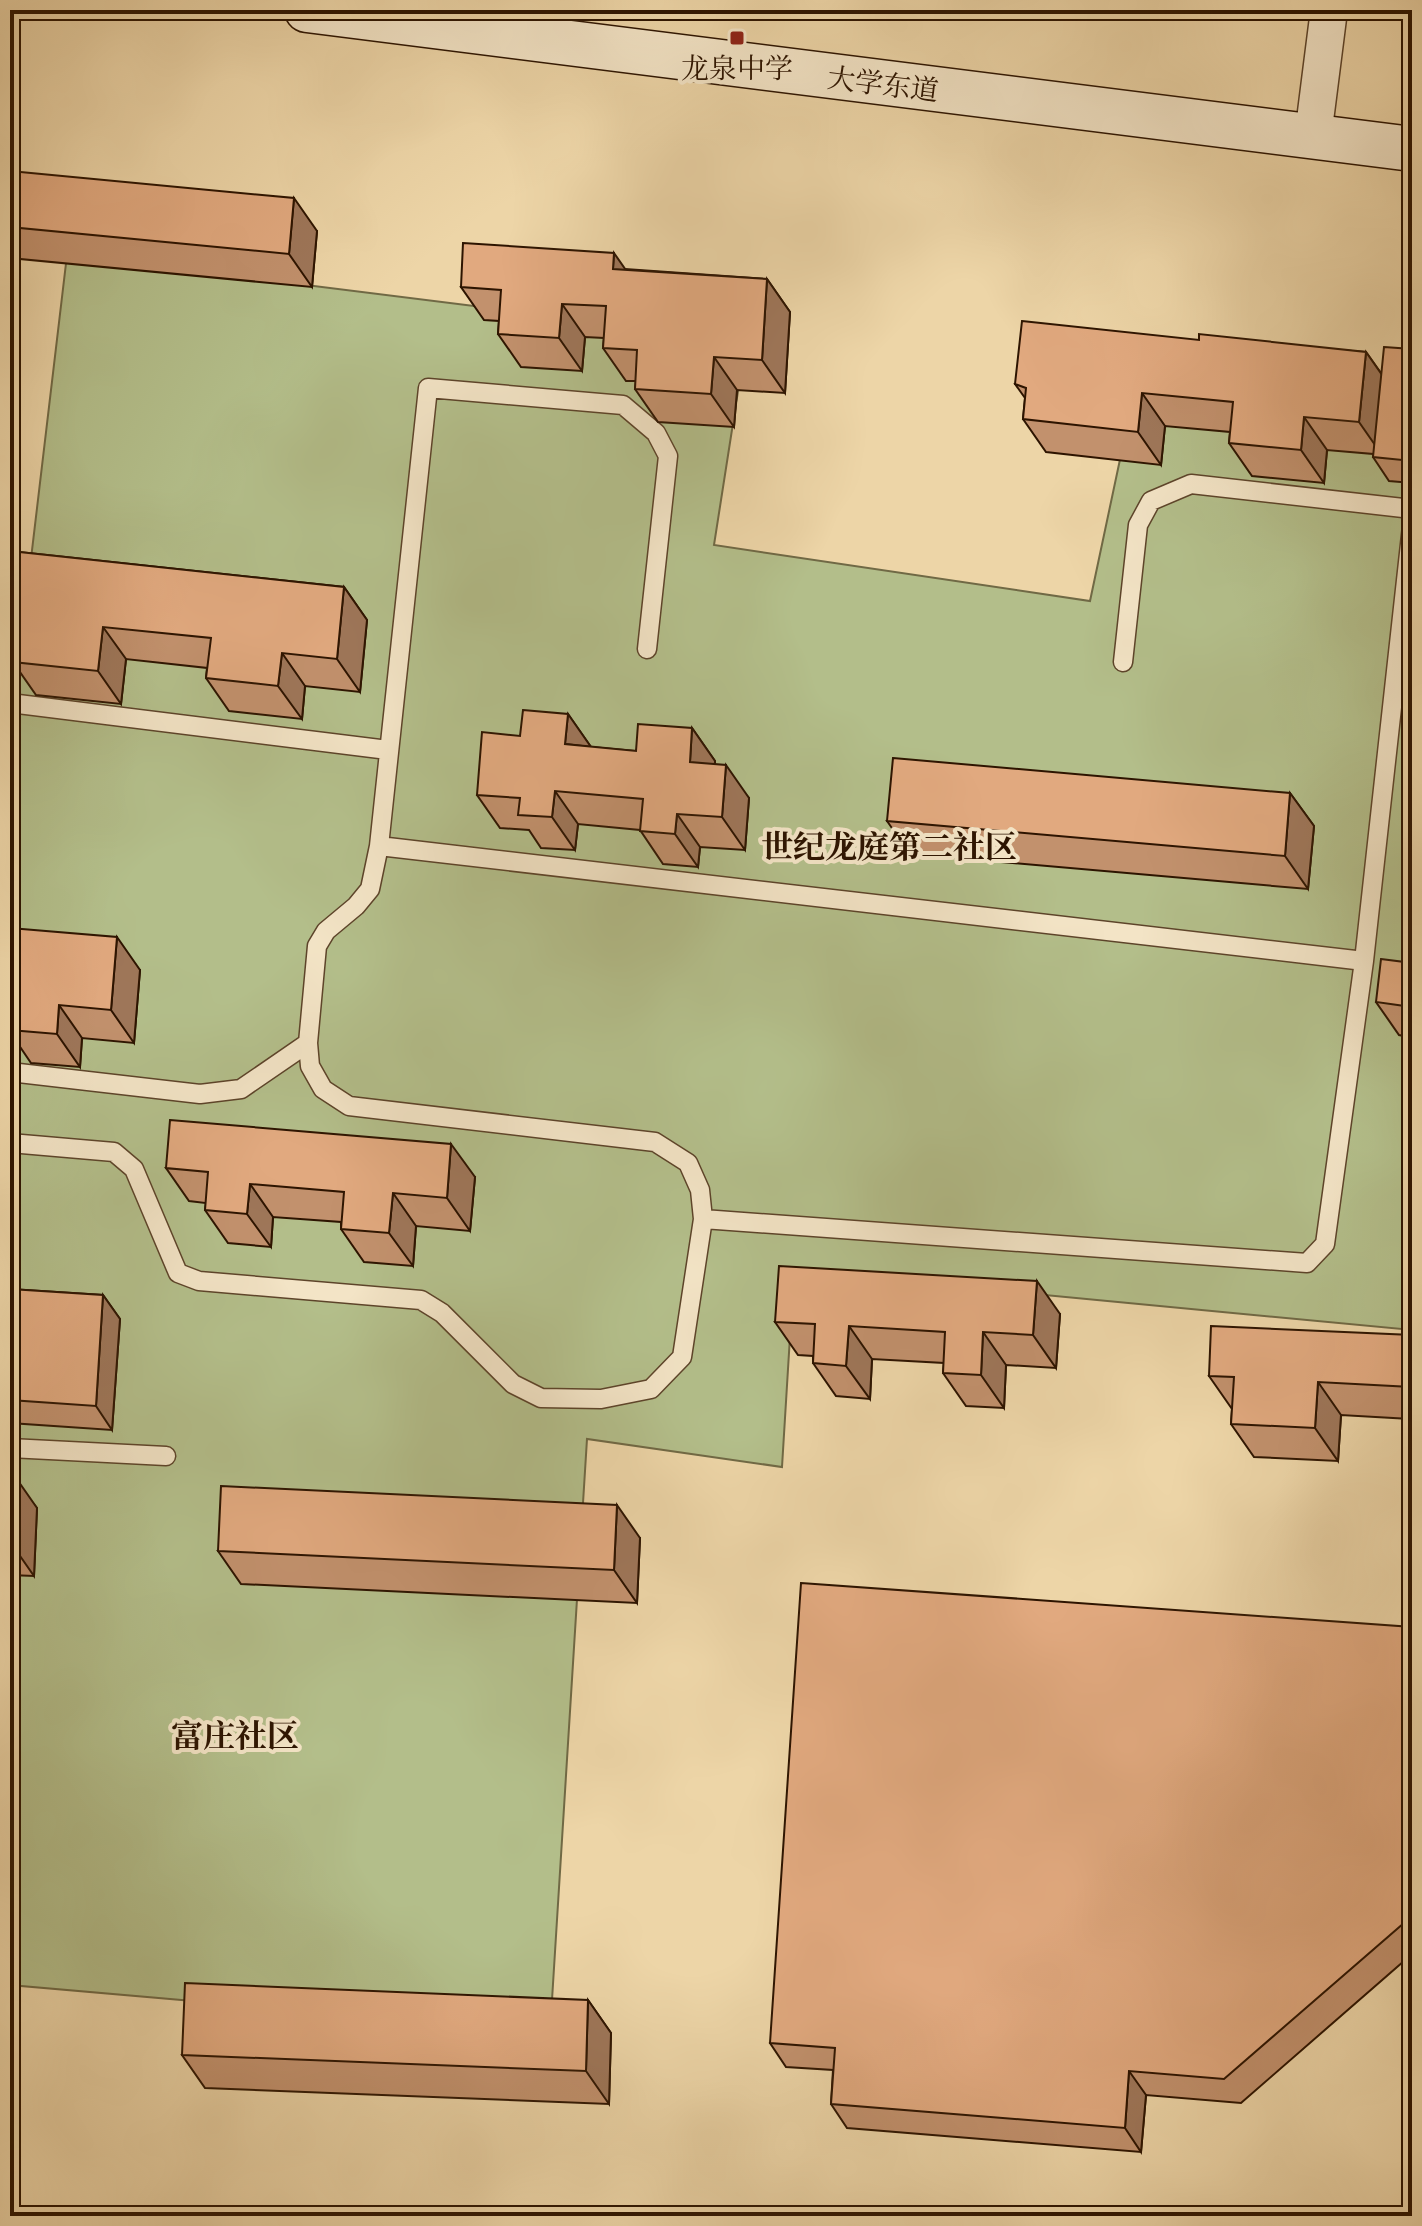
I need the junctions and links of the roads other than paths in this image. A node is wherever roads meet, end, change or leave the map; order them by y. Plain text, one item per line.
1 (307, 10) edge
2 (1329, 10) edge
3 (479, 22) edge
4 (1313, 136) junction
5 (1412, 149) edge
6 (1412, 509) edge
7 (1412, 526) edge
8 (647, 649) dead end
9 (1123, 662) dead end
10 (10, 703) edge
11 (388, 750) junction
12 (379, 846) junction
13 (1364, 961) junction
14 (308, 1043) junction
15 (10, 1072) edge
16 (10, 1143) edge
17 (703, 1219) junction
18 (10, 1448) edge
19 (166, 1456) dead end

1 - 3 street, 大学东道
2 - 4 street
3 - 4 street, 大学东道
4 - 5 street, 大学东道
6 - 9 lane
7 - 13 lane
8 - 11 lane
10 - 11 lane
11 - 12 lane
12 - 13 lane
12 - 14 lane
13 - 17 lane
14 - 15 lane
14 - 17 lane
16 - 17 lane
18 - 19 lane

